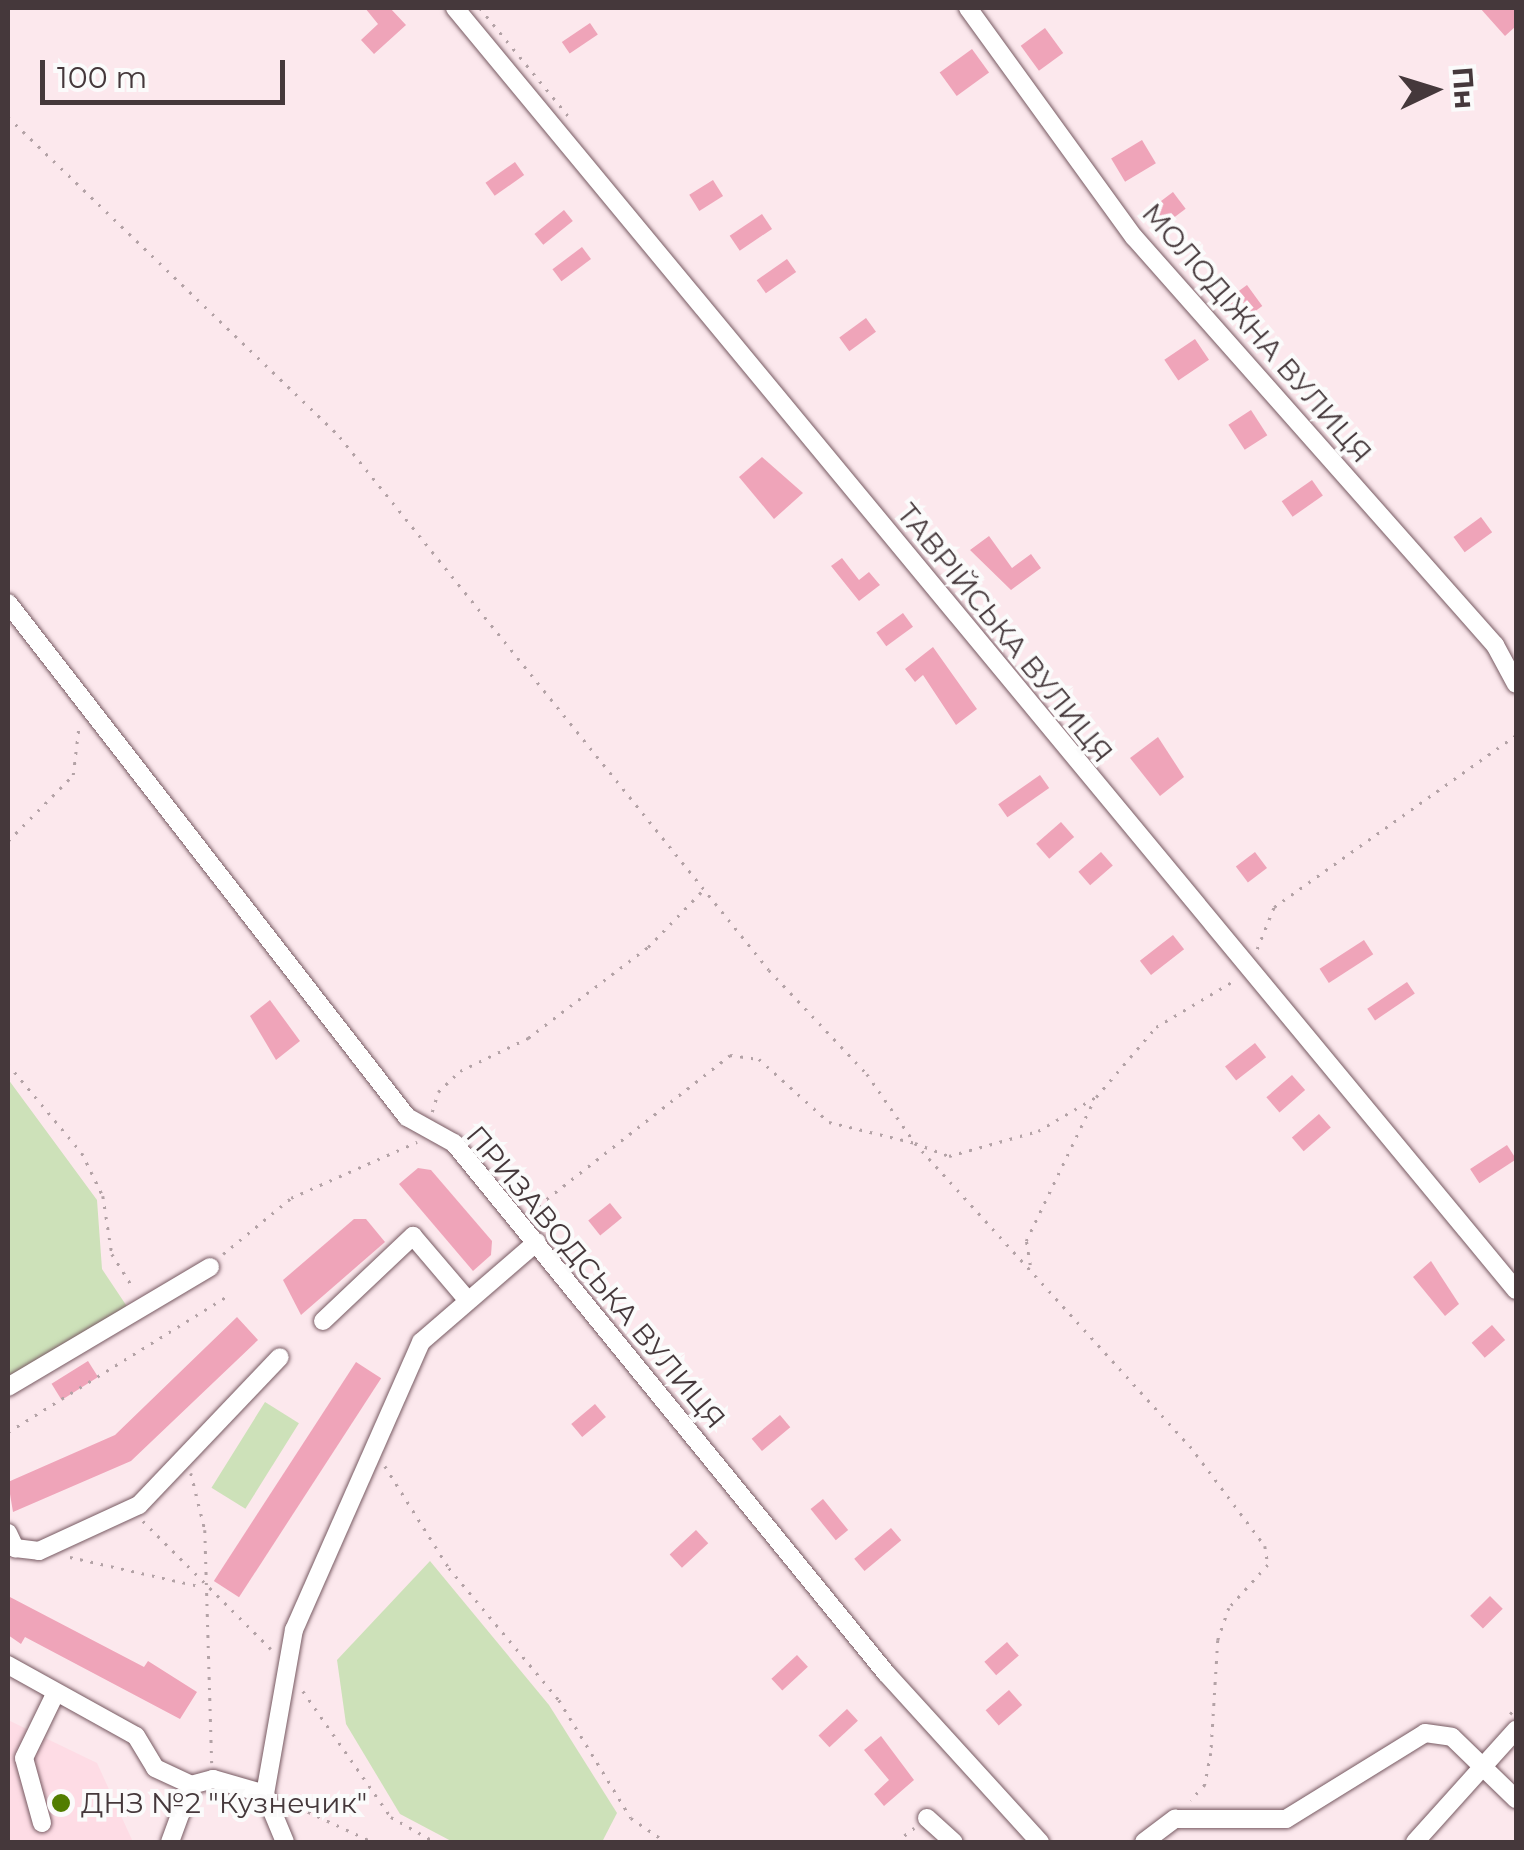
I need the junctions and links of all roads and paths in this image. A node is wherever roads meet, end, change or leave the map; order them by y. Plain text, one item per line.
1 (455, 8) edge
2 (968, 8) edge
3 (8, 117) edge
4 (8, 603) edge
5 (1516, 684) edge
6 (73, 693) junction
7 (1516, 735) edge
8 (8, 841) edge
9 (704, 889) junction
10 (1253, 978) junction
11 (8, 1064) edge
12 (1096, 1097) junction
13 (437, 1133) junction
14 (914, 1143) junction
15 (531, 1235) junction
16 (210, 1266) joint
17 (1030, 1267) junction
18 (1516, 1290) edge
19 (227, 1296) dead end
20 (465, 1298) junction
21 (146, 1307) junction
22 (323, 1321) dead end
23 (280, 1357) dead end
24 (8, 1387) edge
25 (8, 1432) edge
26 (376, 1452) junction
27 (185, 1460) junction
28 (8, 1533) edge
29 (39, 1551) junction
30 (204, 1588) junction
31 (8, 1665) edge
32 (56, 1692) junction
33 (1516, 1730) edge
34 (1483, 1767) junction
35 (213, 1780) junction
36 (191, 1785) junction
37 (265, 1794) junction
38 (1516, 1800) edge
39 (927, 1818) joint
40 (1174, 1820) junction
41 (42, 1822) dead end
42 (170, 1842) edge
43 (285, 1842) edge
44 (373, 1842) edge
45 (666, 1842) edge
46 (896, 1842) edge
47 (954, 1842) edge
48 (1040, 1842) edge
49 (1144, 1842) edge
50 (1415, 1842) edge

1 - 10 street, ТАВРІЙСЬКА ВУЛИЦЯ
2 - 5 street, МОЛОДІЖНА ВУЛИЦЯ
3 - 9 path
4 - 6 street, ПРИЗАВОДСЬКА ВУЛИЦЯ
6 - 8 path
6 - 13 street, ПРИЗАВОДСЬКА ВУЛИЦЯ
7 - 10 path
9 - 13 path
9 - 14 path
10 - 12 path
10 - 18 street, ТАВРІЙСЬКА ВУЛИЦЯ
11 - 21 path
12 - 14 path
12 - 17 path
13 - 15 street, ПРИЗАВОДСЬКА ВУЛИЦЯ
13 - 16 path
14 - 15 path
14 - 17 path
15 - 20 street
15 - 48 street, ПРИЗАВОДСЬКА ВУЛИЦЯ
16 - 21 street
17 - 40 path
19 - 25 path
20 - 22 street
20 - 26 street
21 - 24 street
23 - 27 street
26 - 37 street
26 - 45 path
27 - 29 street
27 - 30 path
28 - 29 street
29 - 30 path
30 - 35 path
31 - 32 street
32 - 36 street
32 - 41 street
33 - 34 street
34 - 38 street
34 - 40 street
34 - 50 street
35 - 36 street
35 - 37 street
36 - 42 street
37 - 43 street
37 - 44 path
39 - 46 path
39 - 47 street
40 - 49 street

